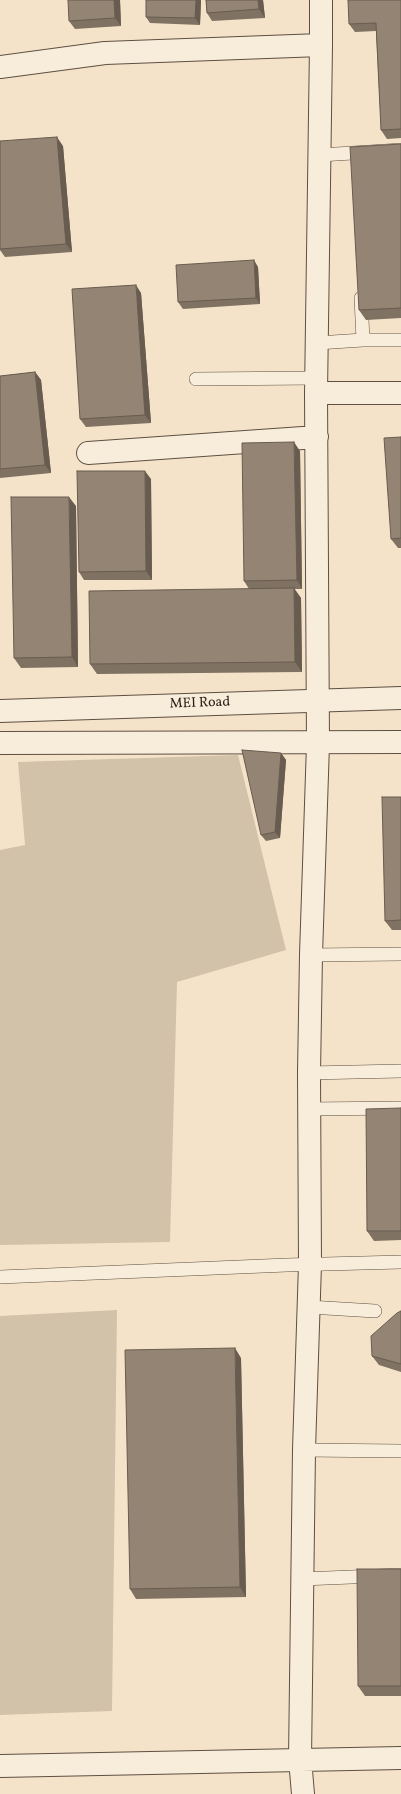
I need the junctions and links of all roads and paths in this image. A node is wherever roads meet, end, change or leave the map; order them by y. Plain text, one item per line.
1 (320, 0) edge
2 (321, 45) junction
3 (0, 67) edge
4 (401, 150) edge
5 (353, 153) junction
6 (320, 155) junction
7 (354, 168) edge
8 (360, 285) edge
9 (363, 340) junction
10 (401, 340) edge
11 (317, 343) junction
12 (196, 379) dead end
13 (316, 386) junction
14 (401, 393) edge
15 (317, 437) junction
16 (88, 453) dead end
17 (401, 698) edge
18 (318, 700) junction
19 (0, 711) edge
20 (401, 742) edge
21 (0, 743) edge
22 (318, 744) junction
23 (401, 954) edge
24 (311, 955) junction
25 (401, 1071) edge
26 (309, 1073) junction
27 (401, 1108) edge
28 (309, 1109) junction
29 (401, 1262) edge
30 (310, 1264) junction
31 (0, 1277) edge
32 (309, 1307) junction
33 (375, 1311) dead end
34 (304, 1450) junction
35 (401, 1451) edge
36 (401, 1576) edge
37 (302, 1579) junction
38 (401, 1758) edge
39 (300, 1760) junction
40 (0, 1766) edge
41 (303, 1794) edge

1 - 2 street
2 - 3 street
2 - 6 street
4 - 5 lane
5 - 6 lane
5 - 7 lane
6 - 11 street
8 - 9 lane
9 - 10 lane
9 - 11 lane
11 - 13 street
12 - 13 lane
13 - 14 street
13 - 15 street
15 - 16 street
15 - 18 street
17 - 18 street, MEI Road
18 - 19 street, MEI Road
18 - 22 street
20 - 22 street
21 - 22 street
22 - 24 street
23 - 24 lane
24 - 26 street
25 - 26 lane
26 - 28 street
27 - 28 lane
28 - 30 street
29 - 30 lane
30 - 31 lane
30 - 32 street
32 - 33 lane
32 - 34 street
34 - 35 lane
34 - 37 street
36 - 37 lane
37 - 39 street
38 - 39 street
39 - 40 street
39 - 41 street

